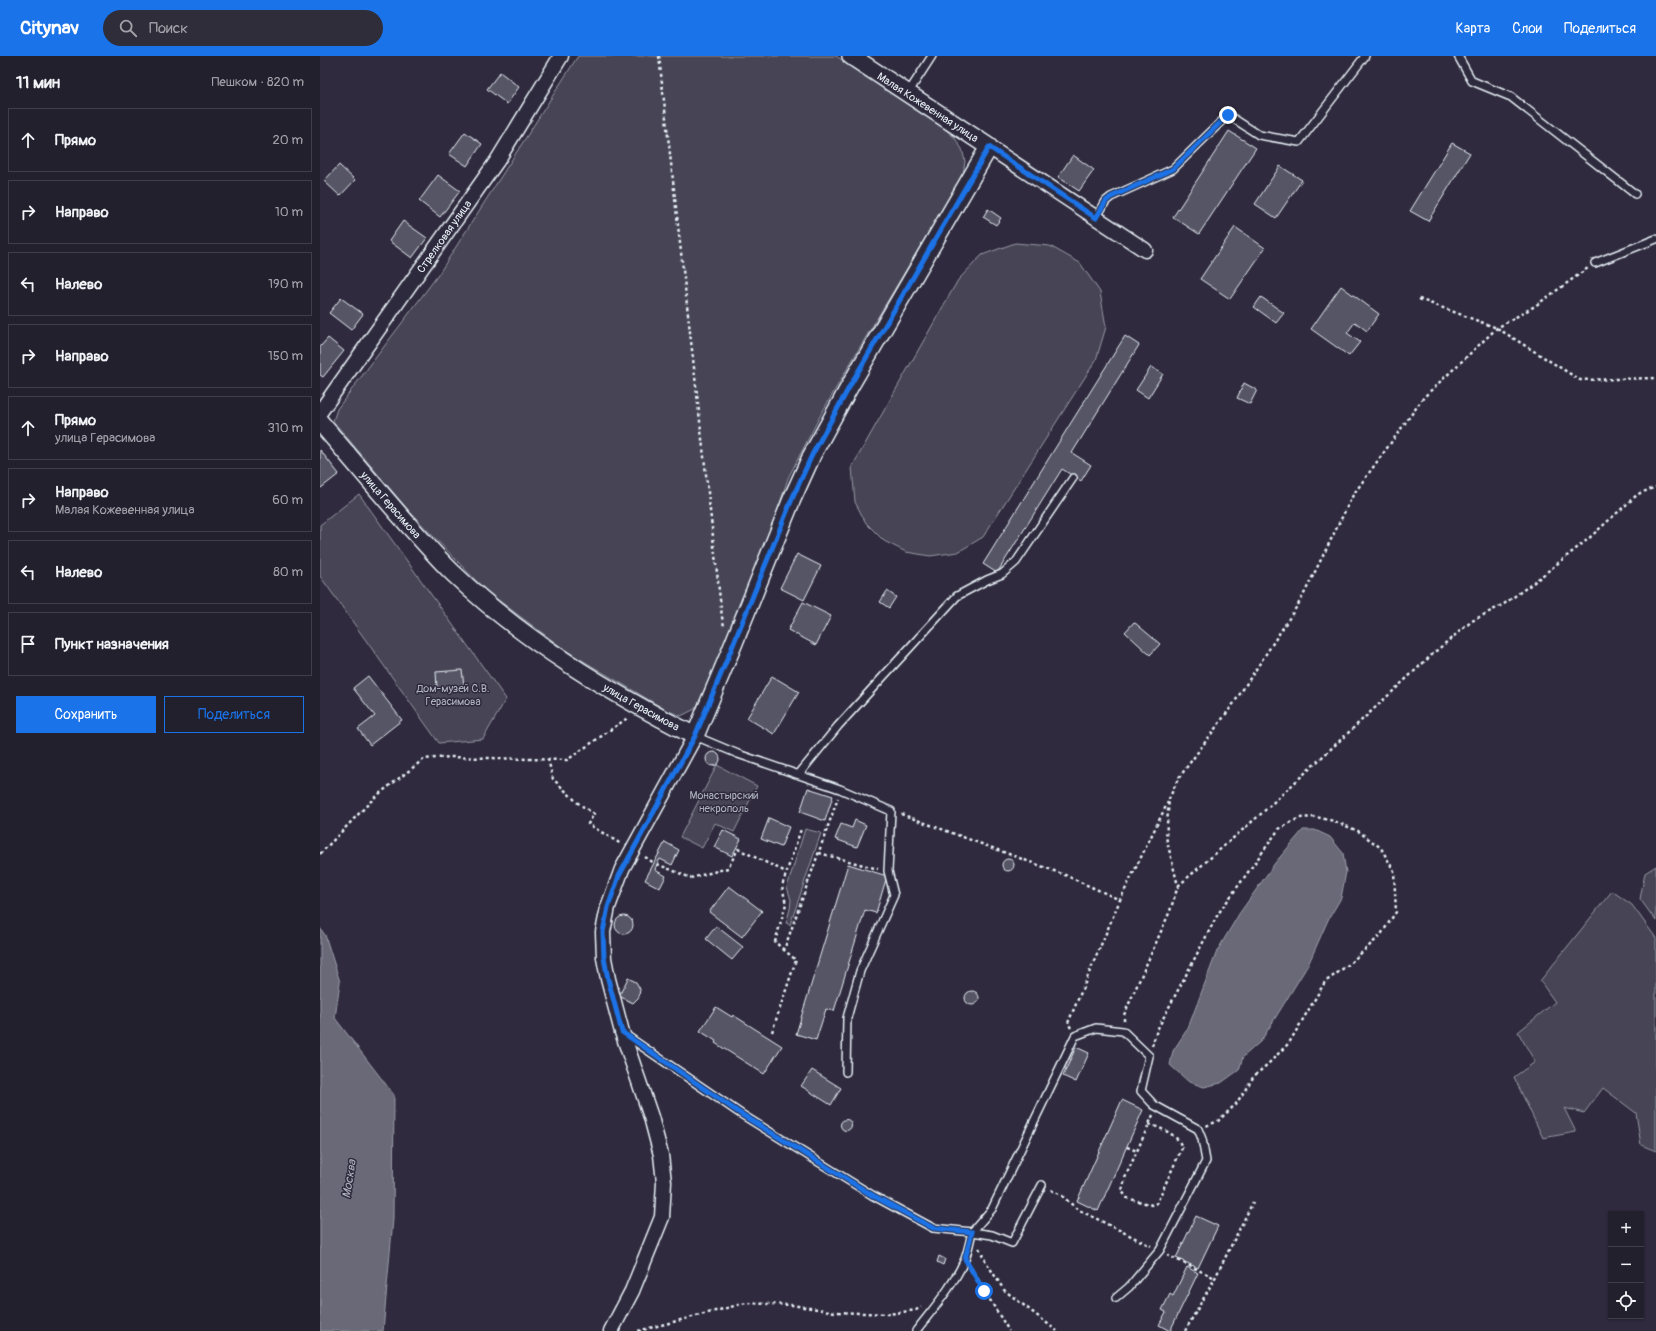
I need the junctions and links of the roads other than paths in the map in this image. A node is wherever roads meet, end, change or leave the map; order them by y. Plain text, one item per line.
1 (561, 56) edge
2 (851, 56) edge
3 (932, 56) edge
4 (1365, 56) edge
5 (1458, 56) edge
6 (908, 94) junction
7 (989, 147) junction
8 (1635, 194) dead end
9 (1096, 218) junction
10 (1656, 239) edge
11 (1145, 250) dead end
12 (1595, 263) road end
13 (320, 412) edge
14 (320, 422) edge
15 (1072, 478) dead end
16 (695, 736) junction
17 (799, 774) junction
18 (622, 1032) junction
19 (846, 1072) dead end
20 (1042, 1185) road end
21 (972, 1232) junction
22 (1116, 1298) dead end
23 (611, 1331) edge
24 (916, 1331) edge

1 - 13 street, Стрелковая улица
2 - 6 street, Малая Кожевенная улица
3 - 6 lane
4 - 9 lane
5 - 8 lane
6 - 7 street, Малая Кожевенная улица
7 - 9 street, Малая Кожевенная улица
7 - 16 street
9 - 11 street, Малая Кожевенная улица
10 - 12 lane
14 - 16 street, улица Герасимова
15 - 17 lane
16 - 17 lane
16 - 18 street
17 - 19 lane
18 - 21 lane
18 - 23 street
20 - 21 lane
21 - 22 lane
21 - 24 lane

